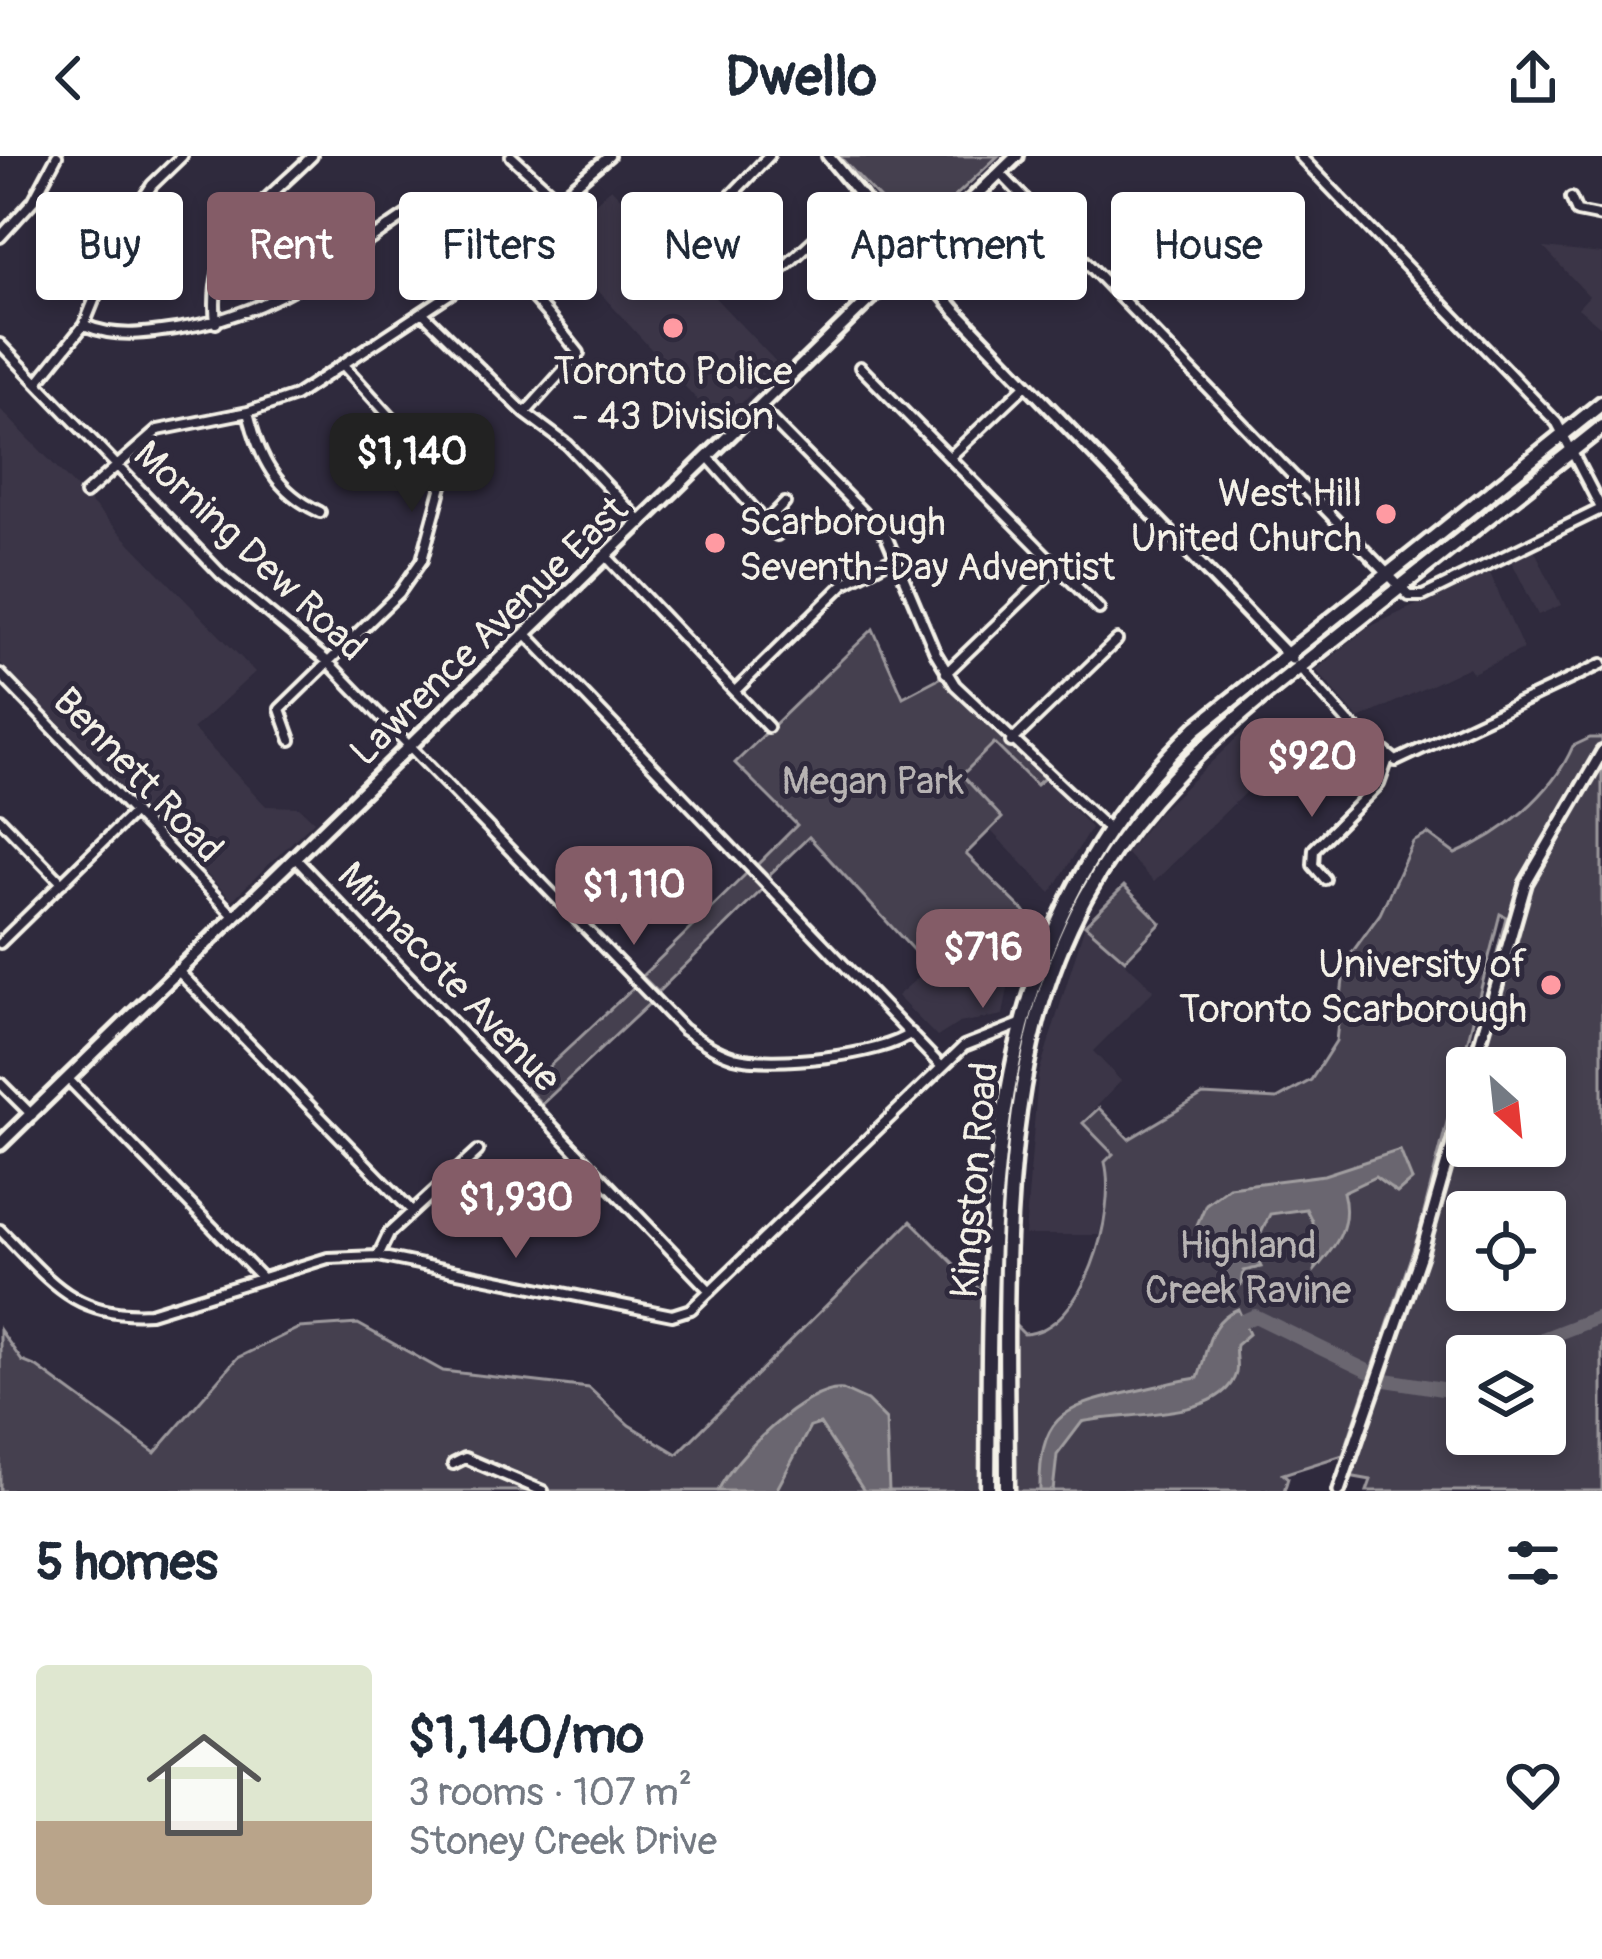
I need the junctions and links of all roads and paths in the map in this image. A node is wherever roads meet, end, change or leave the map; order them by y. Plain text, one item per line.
1 (57, 156) edge
2 (182, 156) edge
3 (312, 156) edge
4 (512, 156) edge
5 (609, 156) edge
6 (769, 156) edge
7 (828, 156) edge
8 (1017, 156) edge
9 (1300, 156) edge
10 (1000, 173) junction
11 (862, 192) edge
12 (980, 192) edge
13 (1571, 198) dead end
14 (1602, 217) edge
15 (399, 219) edge
16 (0, 237) edge
17 (807, 246) edge
18 (444, 300) edge
19 (532, 300) edge
20 (867, 300) edge
21 (948, 300) edge
22 (424, 314) junction
23 (216, 323) junction
24 (84, 326) junction
25 (0, 344) edge
26 (860, 367) dead end
27 (345, 368) junction
28 (38, 382) junction
29 (1027, 383) junction
30 (1602, 403) edge
31 (759, 406) junction
32 (248, 412) junction
33 (525, 412) junction
34 (1602, 427) edge
35 (1564, 434) junction
36 (1572, 451) junction
37 (707, 457) junction
38 (950, 457) junction
39 (115, 464) junction
40 (85, 494) dead end
41 (785, 503) dead end
42 (1602, 509) edge
43 (320, 512) dead end
44 (768, 520) junction
45 (642, 523) junction
46 (776, 535) dead end
47 (605, 556) junction
48 (897, 556) junction
49 (1057, 566) junction
50 (1387, 574) junction
51 (1400, 587) junction
52 (1099, 609) dead end
53 (526, 634) junction
54 (1117, 640) dead end
55 (1286, 652) junction
56 (327, 661) junction
57 (1602, 664) edge
58 (1299, 666) junction
59 (946, 673) junction
60 (0, 674) edge
61 (735, 691) junction
62 (769, 727) dead end
63 (291, 740) dead end
64 (1011, 742) junction
65 (410, 747) junction
66 (1602, 752) edge
67 (1388, 759) junction
68 (134, 812) junction
69 (0, 819) edge
70 (1107, 829) junction
71 (296, 859) junction
72 (1325, 879) dead end
73 (62, 883) junction
74 (235, 916) junction
75 (0, 943) edge
76 (180, 973) junction
77 (1037, 1020) junction
78 (1020, 1024) junction
79 (911, 1033) junction
80 (1479, 1047) edge
81 (942, 1067) junction
82 (70, 1081) junction
83 (0, 1083) edge
84 (32, 1115) junction
85 (0, 1144) edge
86 (478, 1151) dead end
87 (1446, 1166) edge
88 (412, 1211) junction
89 (0, 1229) edge
90 (378, 1256) junction
91 (260, 1276) junction
92 (710, 1291) junction
93 (454, 1464) dead end
94 (543, 1491) edge
95 (988, 1491) edge
96 (1007, 1491) edge
97 (1339, 1491) edge

1 - 16 street
2 - 24 street
3 - 23 street
4 - 5 street
6 - 17 street
7 - 11 street
8 - 10 main road, Lawrence Avenue East
9 - 35 street
10 - 12 main road, Lawrence Avenue East
10 - 50 street
13 - 14 street
15 - 23 street
18 - 22 street
19 - 33 street
20 - 31 main road, Lawrence Avenue East
21 - 29 street
22 - 27 street
22 - 33 street
23 - 24 street
24 - 28 street
25 - 28 street, Morning Dew Road
26 - 38 street
27 - 32 street
27 - 56 street
28 - 39 street, Morning Dew Road
29 - 38 street
29 - 55 street
30 - 35 main road, Kingston Road
31 - 37 main road, Lawrence Avenue East
31 - 48 street
32 - 39 street
32 - 43 street
33 - 45 street
34 - 36 main road, Kingston Road
35 - 36 street
35 - 50 main road, Kingston Road
36 - 42 street
36 - 51 main road, Kingston Road
37 - 44 street
37 - 45 main road, Lawrence Avenue East
38 - 49 street
39 - 40 street
39 - 56 street, Morning Dew Road
41 - 44 street
42 - 51 street
44 - 46 street
45 - 47 main road, Lawrence Avenue East
47 - 53 main road, Lawrence Avenue East
47 - 61 street
48 - 59 street
48 - 61 street
49 - 52 street
49 - 59 street
50 - 51 street
50 - 55 main road, Kingston Road
51 - 58 main road, Kingston Road
53 - 65 main road, Lawrence Avenue East
53 - 79 street
54 - 64 street
55 - 58 street
55 - 70 main road, Kingston Road
56 - 63 street
56 - 65 street, Morning Dew Road
57 - 67 street
58 - 67 street
58 - 77 main road, Kingston Road
59 - 64 street
60 - 68 street, Bennett Road
61 - 62 street
64 - 70 street
65 - 71 main road, Lawrence Avenue East
65 - 79 street, Morning Dew Road
66 - 80 street
67 - 72 street
68 - 73 street
68 - 74 street, Bennett Road
69 - 73 street
70 - 78 main road, Kingston Road
71 - 74 main road, Lawrence Avenue East
71 - 92 street, Minnacote Avenue
73 - 75 street
74 - 76 main road, Lawrence Avenue East
76 - 82 main road, Lawrence Avenue East
76 - 88 street
77 - 78 street
77 - 96 main road, Kingston Road
78 - 81 street
78 - 95 main road, Kingston Road
79 - 81 street
81 - 92 street
82 - 84 main road, Lawrence Avenue East
82 - 91 street
83 - 84 street
84 - 85 main road, Lawrence Avenue East
86 - 88 street
87 - 97 street
88 - 90 street
89 - 91 street
90 - 91 street
90 - 92 street
93 - 94 street

